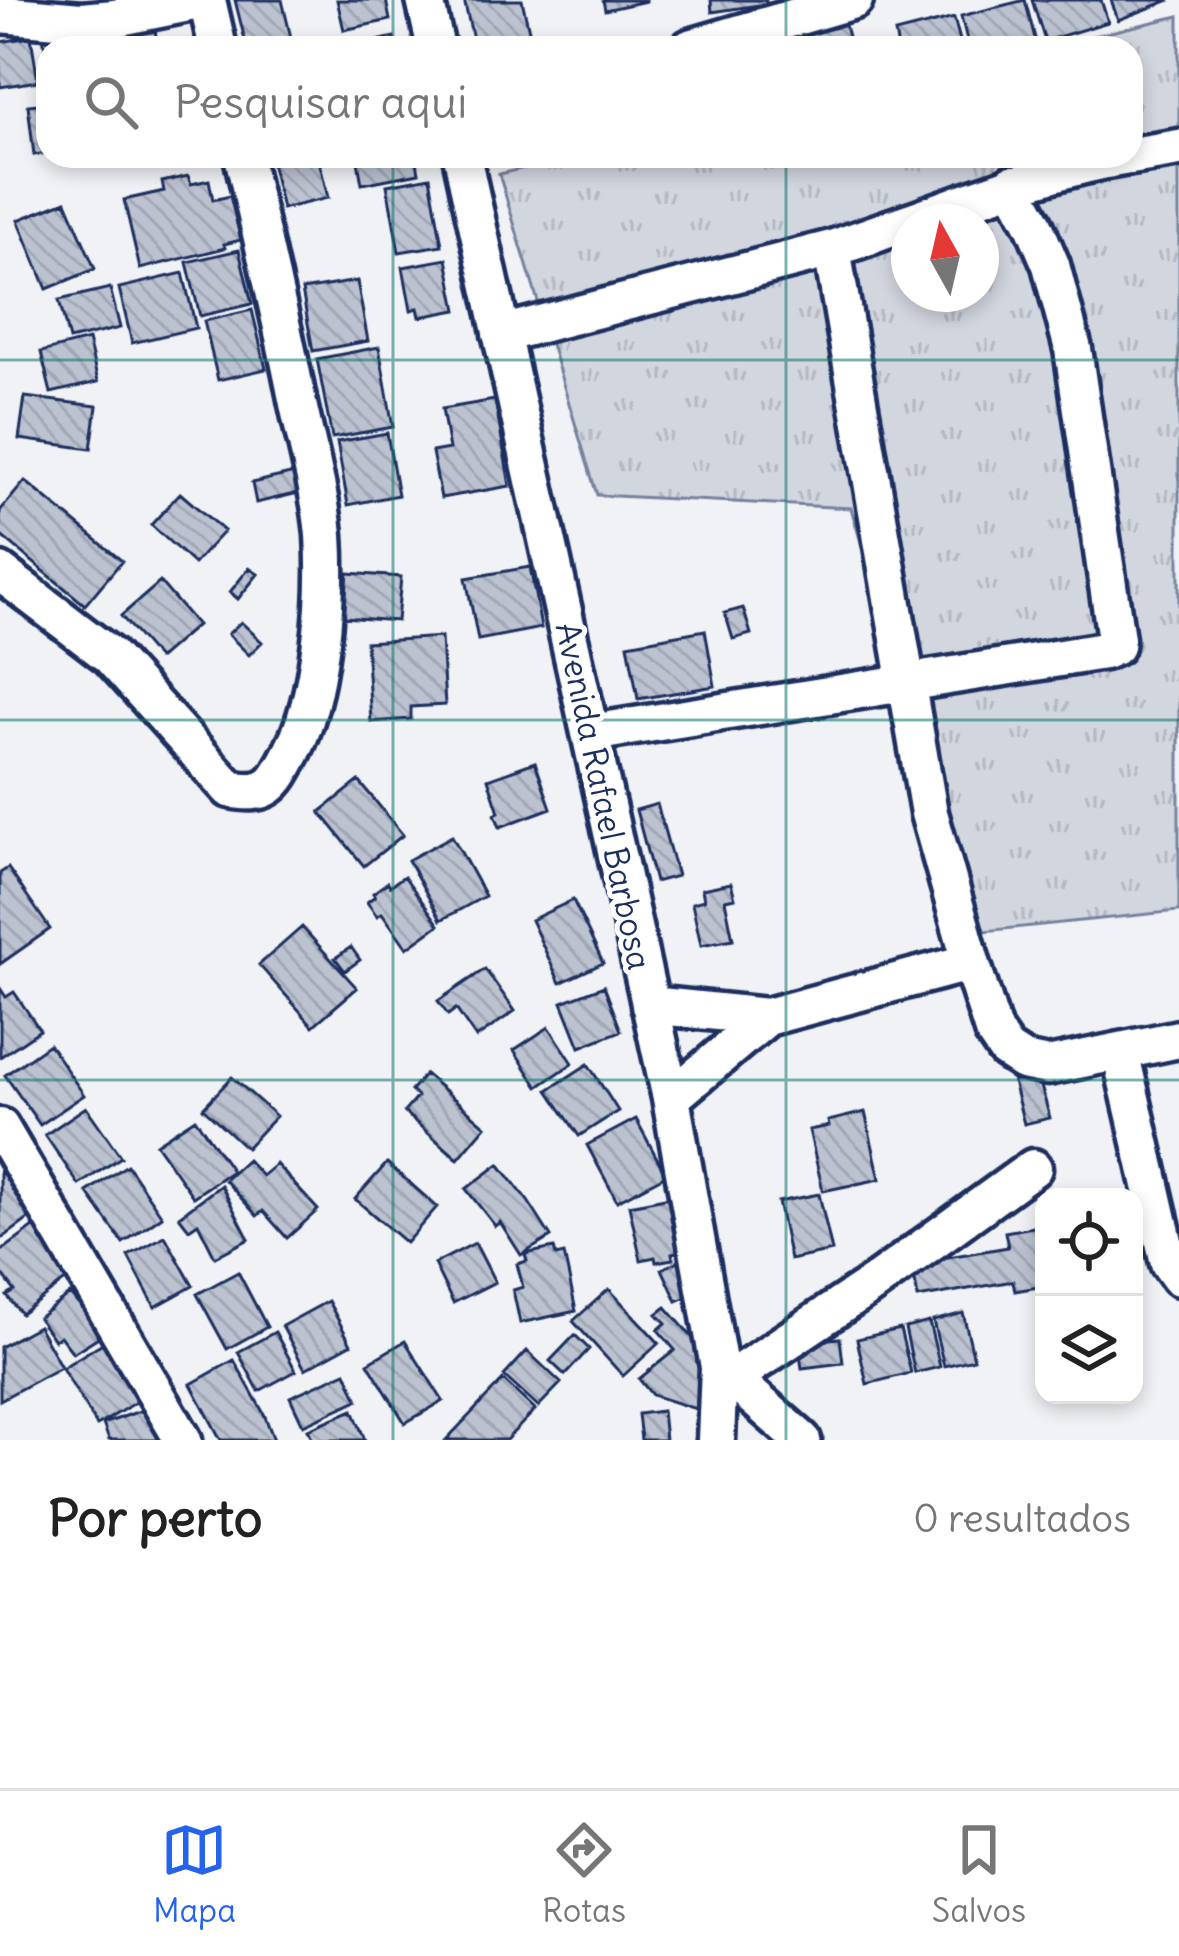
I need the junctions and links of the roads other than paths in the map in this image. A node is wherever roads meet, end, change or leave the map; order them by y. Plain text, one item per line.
1 (205, 0) edge
2 (425, 0) edge
3 (854, 0) edge
4 (0, 14) edge
5 (215, 36) edge
6 (433, 36) edge
7 (731, 36) edge
8 (1179, 148) edge
9 (1143, 154) edge
10 (246, 168) edge
11 (465, 168) edge
12 (1071, 168) edge
13 (1012, 184) junction
14 (958, 204) edge
15 (891, 228) edge
16 (832, 249) junction
17 (502, 334) junction
18 (0, 572) edge
19 (908, 682) junction
20 (592, 734) junction
21 (970, 962) junction
22 (650, 1005) junction
23 (766, 1017) junction
24 (1179, 1039) edge
25 (1120, 1051) junction
26 (670, 1098) junction
27 (0, 1127) edge
28 (1033, 1168) dead end
29 (1179, 1277) edge
30 (726, 1373) junction
31 (183, 1440) edge
32 (716, 1440) edge
33 (802, 1440) edge

1 - 4 street
1 - 5 street
2 - 6 street
3 - 7 street
8 - 9 street
10 - 18 street
11 - 17 street, Avenida Rafael Barbosa
12 - 13 street
13 - 14 street
13 - 19 street
15 - 16 street
16 - 17 street
16 - 19 street
17 - 20 street, Avenida Rafael Barbosa
19 - 20 street
19 - 21 street
20 - 22 street, Avenida Rafael Barbosa
21 - 23 street
21 - 25 street
22 - 23 street
22 - 26 street, Avenida Rafael Barbosa
23 - 26 street
24 - 25 street
25 - 29 street
26 - 30 street, Avenida Rafael Barbosa
27 - 31 street
28 - 30 street
30 - 32 street, Avenida Rafael Barbosa
30 - 33 street

